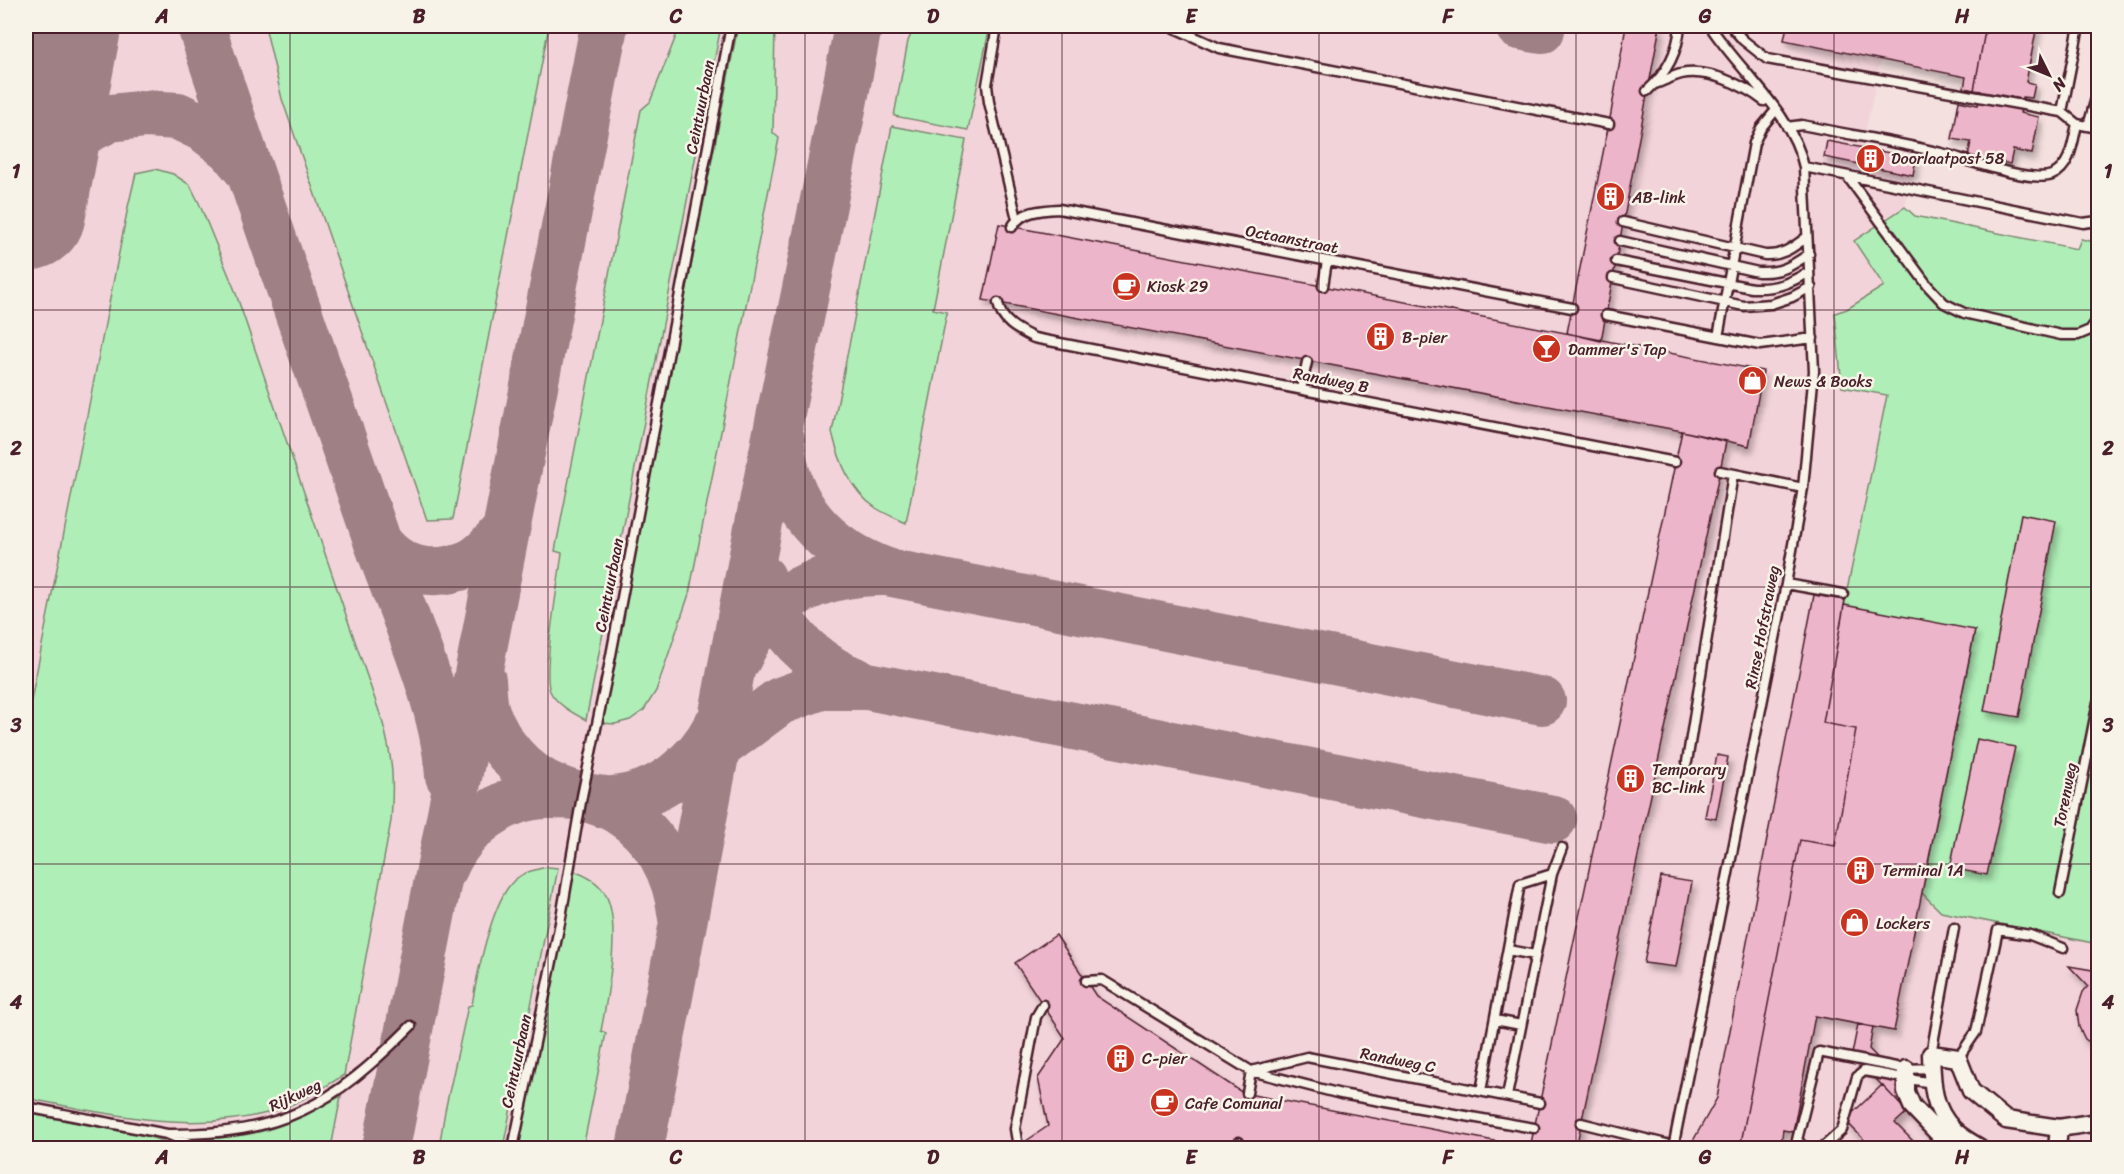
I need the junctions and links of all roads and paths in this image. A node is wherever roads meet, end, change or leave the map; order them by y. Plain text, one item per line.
1 (731, 26) edge
2 (997, 26) edge
3 (1170, 26) edge
4 (1680, 26) edge
5 (1710, 26) edge
6 (1731, 26) edge
7 (2079, 26) edge
8 (1655, 84) junction
9 (1647, 91) dead end
10 (2098, 91) edge
11 (1776, 110) junction
12 (2062, 112) junction
13 (1609, 124) dead end
14 (2078, 124) junction
15 (2088, 126) junction
16 (1787, 127) junction
17 (2098, 128) edge
18 (1804, 167) junction
19 (1847, 176) junction
20 (2098, 221) edge
21 (1623, 222) dead end
22 (1808, 237) junction
23 (1620, 241) dead end
24 (1735, 248) junction
25 (1809, 254) junction
26 (1328, 261) junction
27 (1616, 261) dead end
28 (1732, 266) junction
29 (1809, 272) junction
30 (1613, 278) dead end
31 (1728, 284) junction
32 (1323, 286) dead end
33 (1811, 287) junction
34 (1725, 302) junction
35 (998, 303) dead end
36 (1572, 308) dead end
37 (1606, 315) dead end
38 (2098, 319) edge
39 (1718, 337) junction
40 (1813, 338) junction
41 (1307, 362) dead end
42 (1301, 389) junction
43 (1675, 462) dead end
44 (1720, 471) dead end
45 (1732, 474) junction
46 (1803, 488) junction
47 (1786, 584) junction
48 (1843, 594) dead end
49 (2098, 702) edge
50 (1687, 762) dead end
51 (1562, 848) dead end
52 (1552, 874) junction
53 (2060, 893) dead end
54 (1954, 928) dead end
55 (2063, 948) dead end
56 (1508, 950) junction
57 (1535, 955) junction
58 (1086, 981) dead end
59 (1043, 1005) dead end
60 (1495, 1020) junction
61 (1521, 1025) junction
62 (411, 1026) dead end
63 (1958, 1058) junction
64 (1931, 1068) junction
65 (1251, 1071) junction
66 (1906, 1074) junction
67 (1481, 1091) junction
68 (1247, 1093) dead end
69 (1507, 1096) junction
70 (1540, 1103) dead end
71 (26, 1107) edge
72 (2098, 1122) edge
73 (1581, 1123) dead end
74 (1534, 1128) dead end
75 (2059, 1128) junction
76 (167, 1134) junction
77 (1018, 1147) dead end
78 (1673, 1147) edge
79 (201, 1149) edge
80 (513, 1149) edge
81 (1805, 1149) edge
82 (1822, 1149) edge
83 (1952, 1149) edge
84 (1980, 1149) edge
85 (2057, 1149) edge

1 - 80 lane, Ceintuurbaan
2 - 26 lane, Octaanstraat
3 - 13 lane
4 - 8 lane, Rinse Hofstraweg
5 - 11 lane, Rinse Hofstraweg
6 - 12 lane
7 - 12 lane
8 - 9 lane, Rinse Hofstraweg
8 - 11 lane, Rinse Hofstraweg
10 - 15 lane
11 - 16 lane, Rinse Hofstraweg
11 - 24 lane
12 - 14 lane
14 - 15 lane
14 - 16 lane
15 - 17 lane
16 - 18 lane, Rinse Hofstraweg
18 - 19 lane
18 - 22 lane, Rinse Hofstraweg
19 - 20 lane
19 - 38 lane
21 - 24 lane
22 - 24 lane
22 - 25 lane, Rinse Hofstraweg
23 - 28 lane
24 - 28 lane
25 - 28 lane
25 - 29 lane, Rinse Hofstraweg
26 - 32 lane
26 - 36 lane, Octaanstraat
27 - 31 lane
28 - 31 lane
29 - 31 lane
29 - 33 lane, Rinse Hofstraweg
30 - 34 lane
31 - 34 lane
33 - 34 lane
33 - 40 lane, Rinse Hofstraweg
34 - 39 lane
35 - 42 lane, Randweg B
37 - 39 lane
39 - 40 lane
40 - 46 lane, Rinse Hofstraweg
41 - 42 lane
42 - 43 lane, Randweg B
44 - 45 lane
45 - 46 lane
45 - 50 lane
46 - 47 lane, Rinse Hofstraweg
47 - 48 lane
47 - 78 lane, Rinse Hofstraweg
49 - 53 lane, Torenweg
51 - 52 lane
52 - 56 lane
52 - 57 lane
54 - 64 lane
55 - 63 lane
56 - 57 lane
56 - 60 lane
57 - 61 lane
58 - 65 lane
59 - 77 lane
60 - 61 lane
60 - 67 lane
61 - 69 lane
62 - 76 lane, Rijkweg
63 - 64 street
63 - 75 street
64 - 66 lane
64 - 66 lane
64 - 84 street
65 - 67 lane, Randweg C
65 - 68 lane
65 - 74 lane
66 - 81 lane
66 - 82 lane
66 - 83 street
67 - 69 lane, Randweg C
69 - 70 lane, Randweg C
71 - 76 lane, Rijkweg
72 - 75 street
73 - 78 lane
75 - 85 street
76 - 79 lane, Rijkweg

